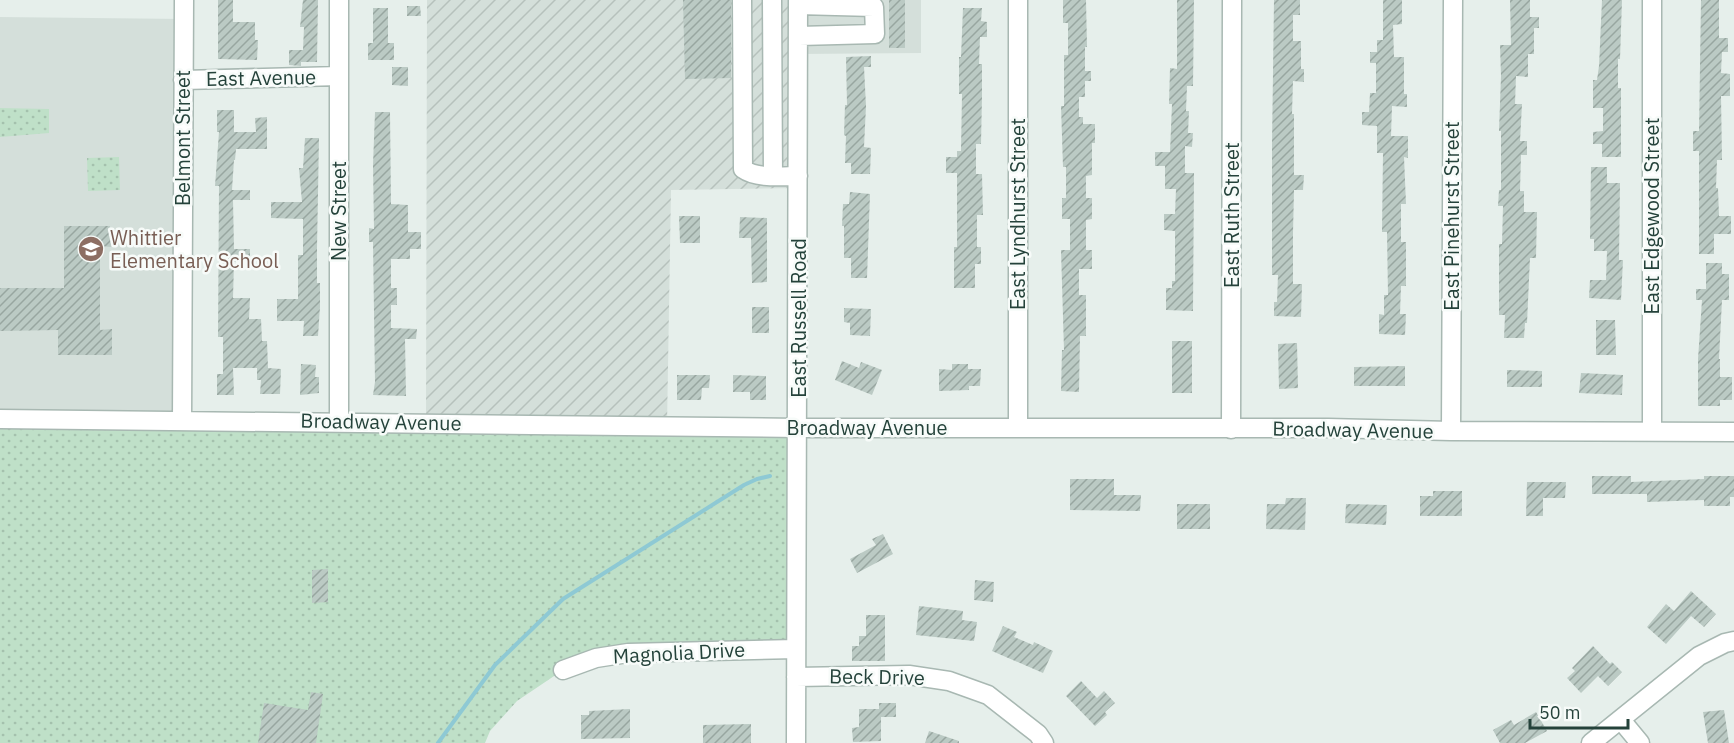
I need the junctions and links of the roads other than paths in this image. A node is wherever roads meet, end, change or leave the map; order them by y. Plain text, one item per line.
1 (184, 0) edge
2 (339, 0) edge
3 (742, 0) edge
4 (772, 0) edge
5 (1018, 0) edge
6 (1232, 0) edge
7 (1453, 0) edge
8 (1652, 0) edge
9 (798, 2) edge
10 (799, 36) junction
11 (339, 76) junction
12 (183, 80) junction
13 (773, 176) junction
14 (798, 176) junction
15 (0, 419) edge
16 (182, 421) junction
17 (339, 422) junction
18 (799, 428) junction
19 (1018, 428) junction
20 (1231, 429) junction
21 (1451, 431) junction
22 (1652, 431) junction
23 (1734, 432) edge
24 (1734, 641) edge
25 (796, 649) junction
26 (563, 670) dead end
27 (796, 677) junction
28 (1621, 720) junction
29 (796, 743) edge
30 (1044, 743) edge
31 (1591, 743) edge
32 (1640, 743) edge

1 - 12 street, Belmont Street
2 - 11 street, New Street
3 - 13 street
4 - 13 street
5 - 19 street, East Lyndhurst Street
6 - 20 street, East Ruth Street
7 - 21 street, East Pinehurst Street
8 - 22 street, East Edgewood Street
9 - 10 street, East Russell Road
9 - 10 street
10 - 14 street, East Russell Road
11 - 12 street, East Avenue
11 - 17 street, New Street
12 - 16 street, Belmont Street
13 - 14 street
14 - 18 street, East Russell Road
15 - 16 street, Broadway Avenue
16 - 17 street, Broadway Avenue
17 - 18 street, Broadway Avenue
18 - 19 street, Broadway Avenue
18 - 25 street, East Russell Road
19 - 20 street, Broadway Avenue
20 - 21 street, Broadway Avenue
21 - 22 street, Broadway Avenue
22 - 23 street, Broadway Avenue
24 - 28 street
25 - 26 street, Magnolia Drive
25 - 27 street, East Russell Road
27 - 29 street, East Russell Road
27 - 30 street, Beck Drive
28 - 31 street
28 - 32 street

